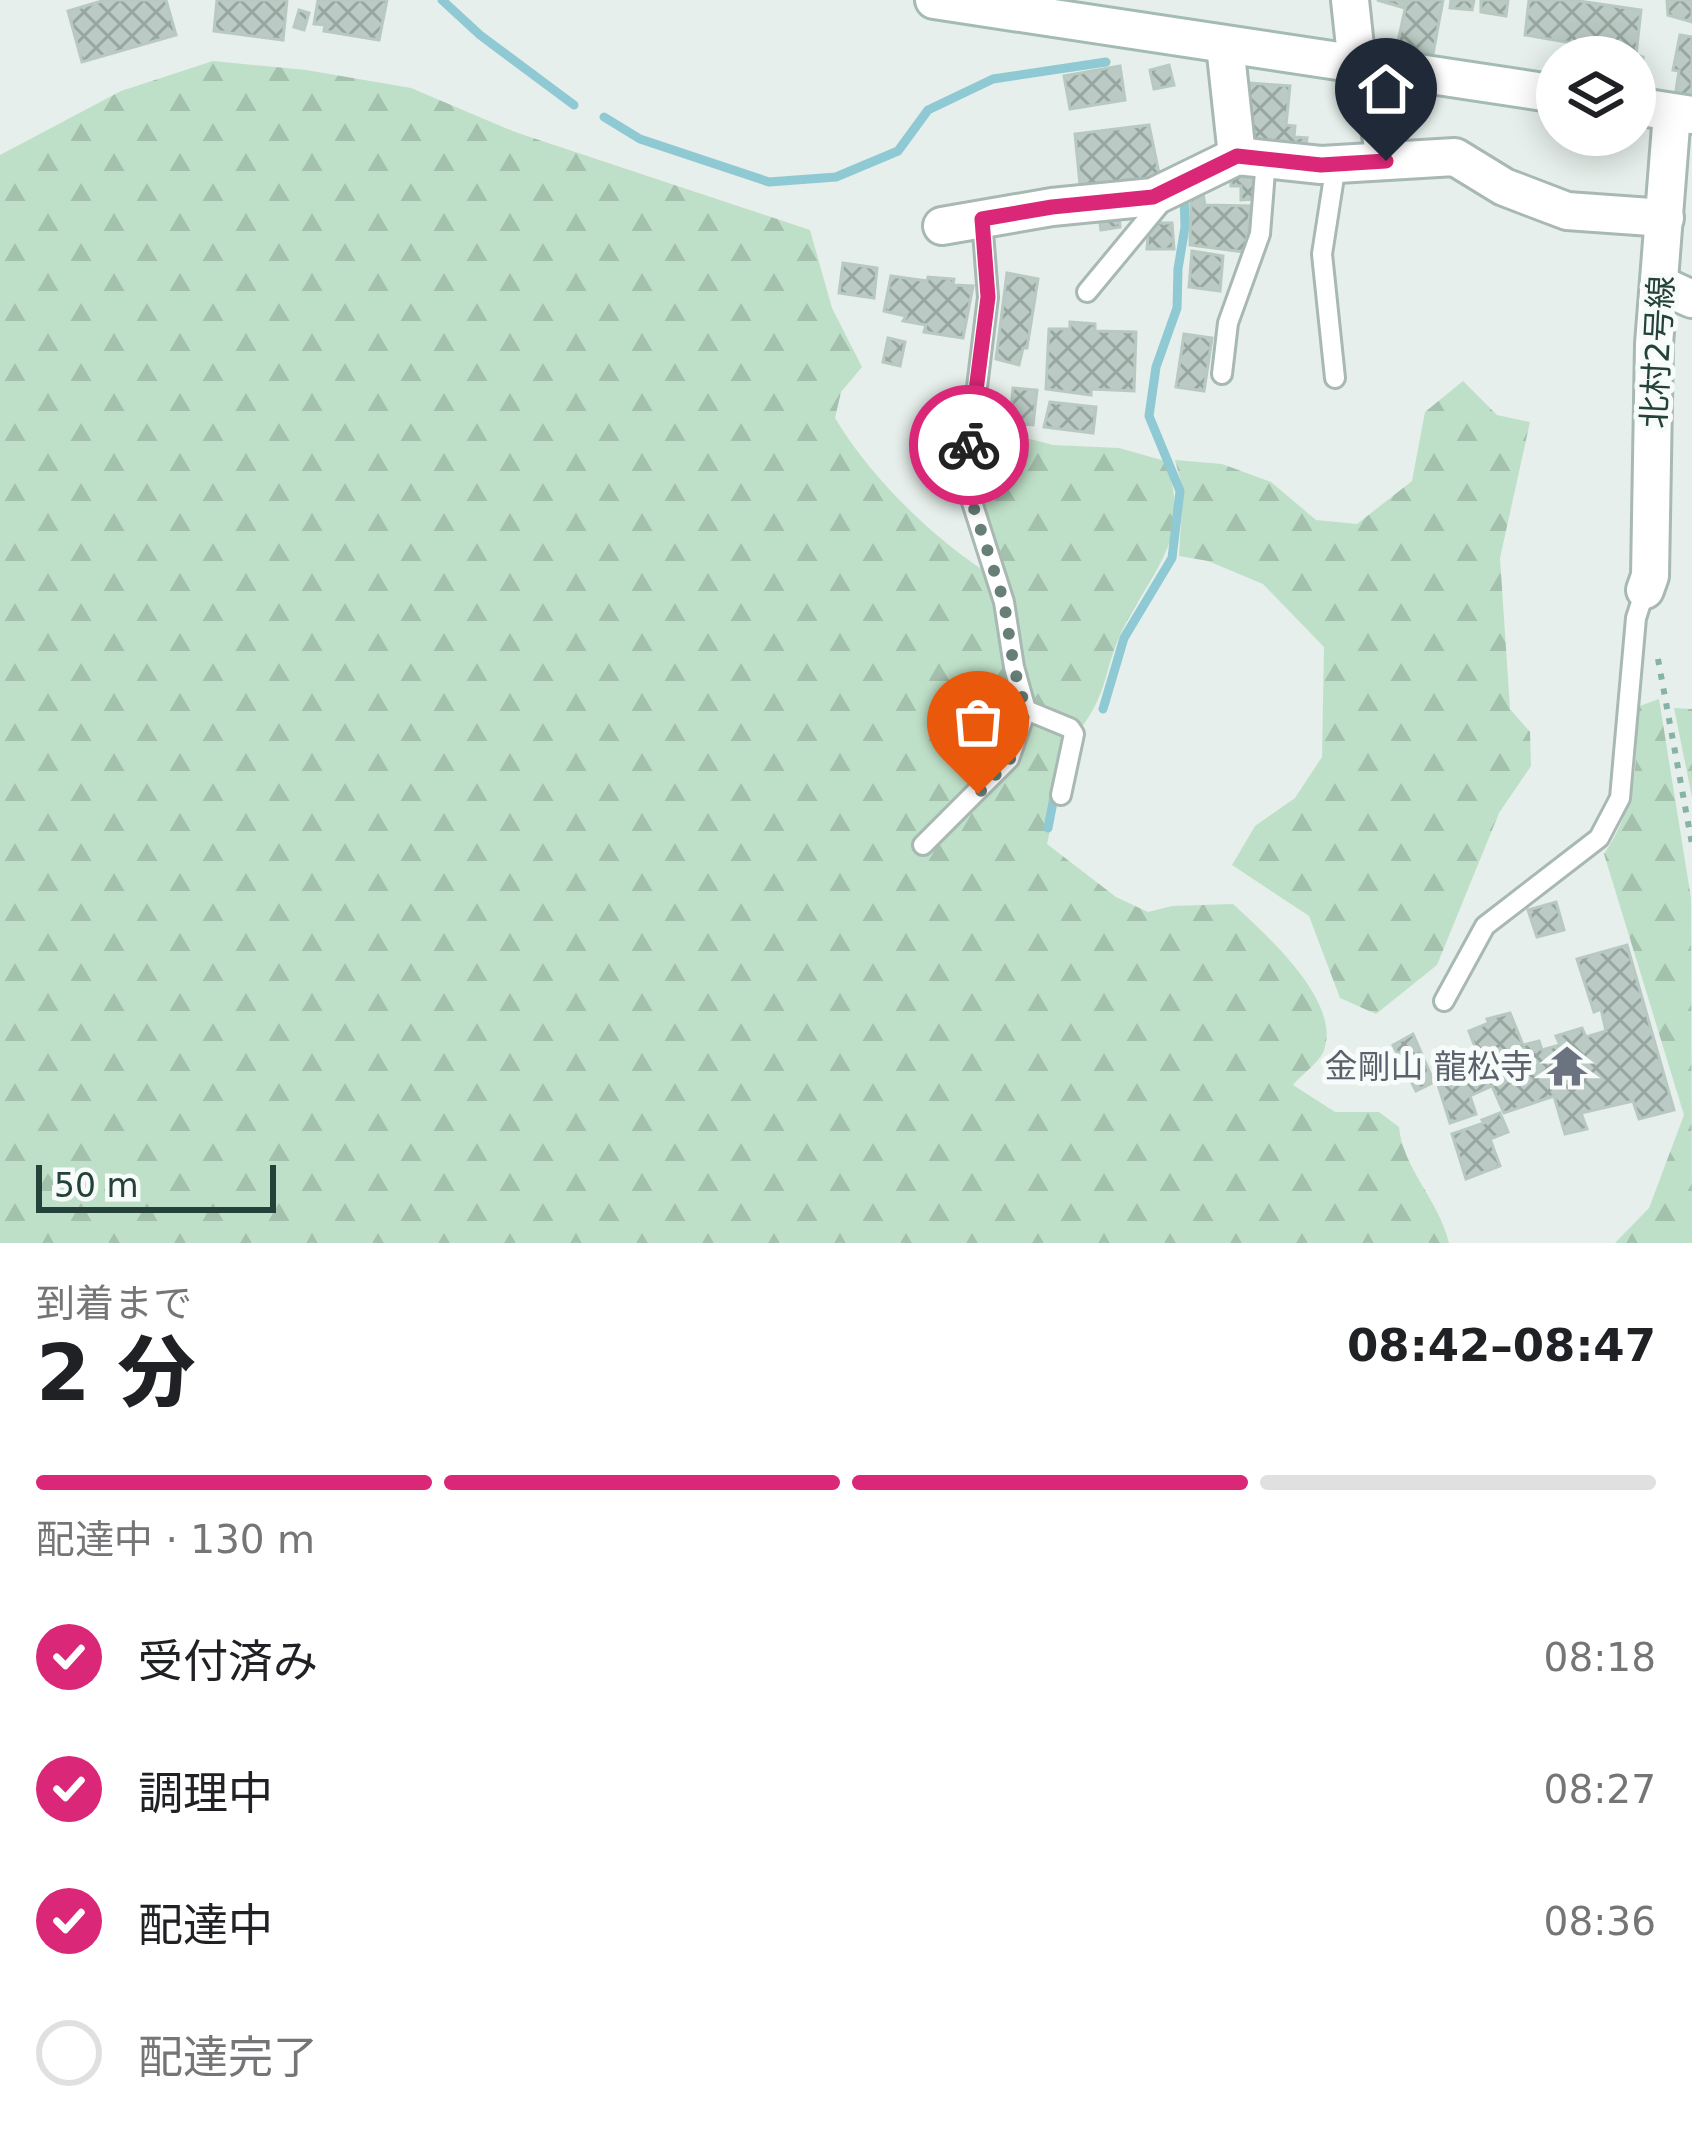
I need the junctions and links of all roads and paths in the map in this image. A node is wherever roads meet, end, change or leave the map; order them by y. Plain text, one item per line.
1 (934, 0) edge
2 (1350, 0) edge
3 (1225, 45) junction
4 (1362, 66) junction
5 (1536, 91) edge
6 (1682, 114) edge
7 (1252, 157) junction
8 (1386, 161) junction
9 (1336, 164) junction
10 (1173, 187) junction
11 (1664, 218) junction
12 (982, 219) junction
13 (942, 226) dead end
14 (1676, 291) edge
15 (1087, 292) dead end
16 (1222, 374) dead end
17 (1335, 378) dead end
18 (1646, 590) junction
19 (1026, 710) junction
20 (1061, 795) dead end
21 (1692, 844) edge
22 (922, 845) dead end
23 (1444, 1001) dead end

1 - 3 street
2 - 4 street
3 - 4 street
3 - 7 street
4 - 5 street
4 - 8 street
6 - 11 street, 北村2号線
7 - 9 street
7 - 10 street
7 - 16 lane
8 - 9 street
8 - 11 street
9 - 17 lane
10 - 12 street
10 - 15 lane
11 - 14 street, 北村2号線
12 - 13 street
12 - 19 lane
14 - 18 street, 北村2号線
18 - 21 path
18 - 23 lane
19 - 20 lane
19 - 22 lane

